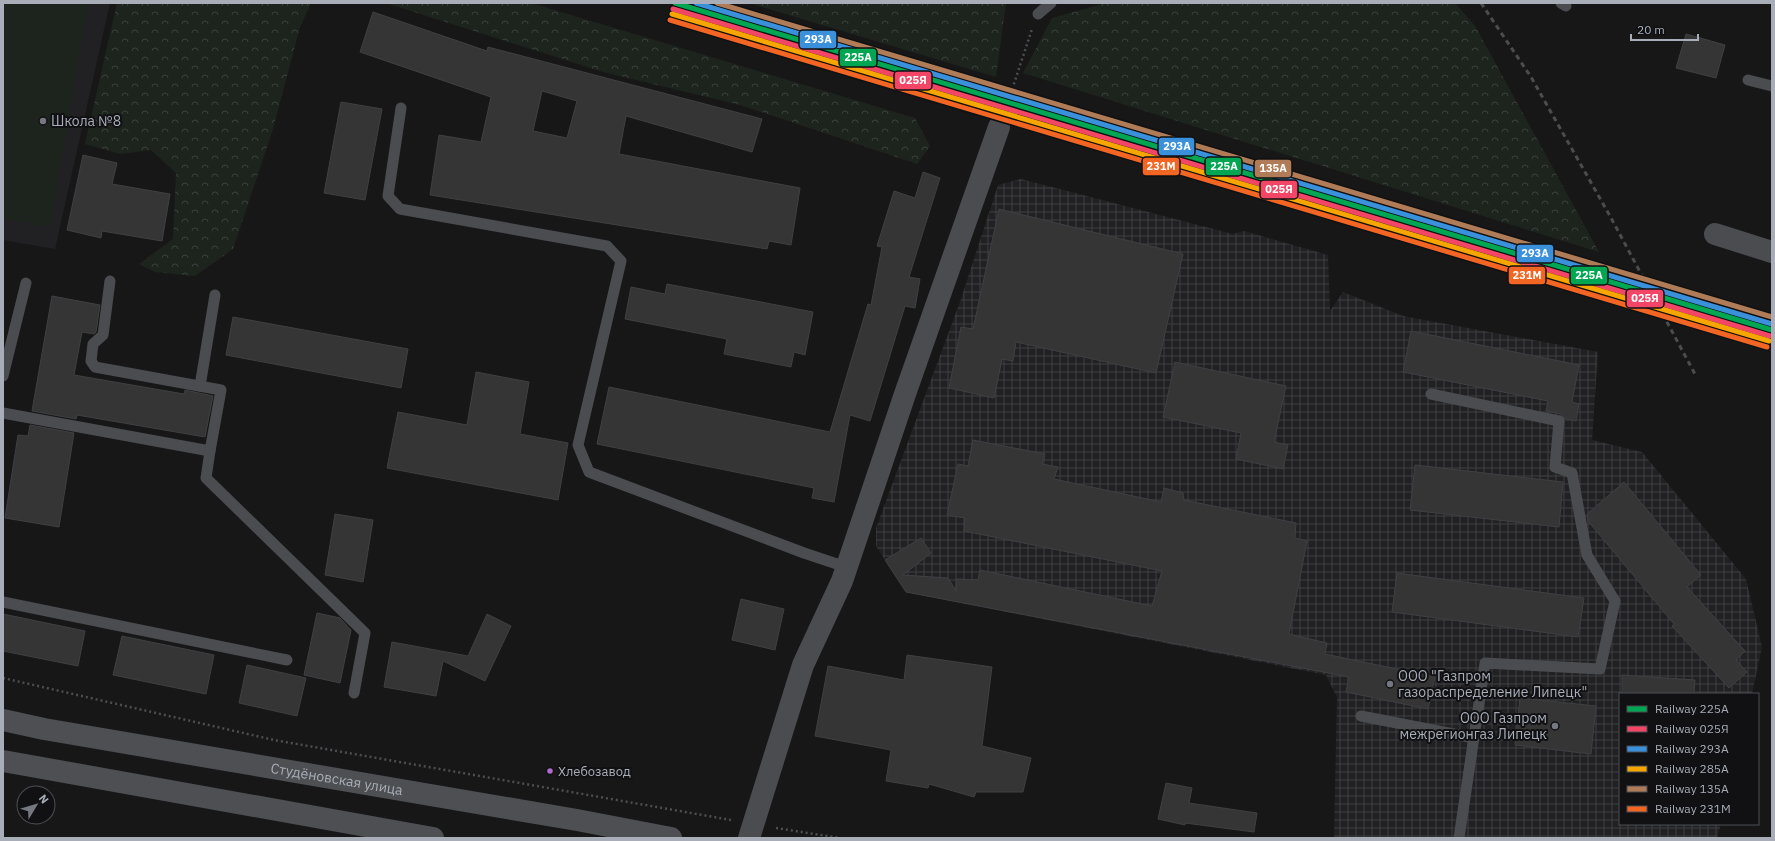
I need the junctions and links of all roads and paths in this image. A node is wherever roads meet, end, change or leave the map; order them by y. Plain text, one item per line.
1 (1042, 3) edge
2 (1051, 3) edge
3 (1038, 14) junction
4 (1748, 80) dead end
5 (1772, 86) edge
6 (401, 108) dead end
7 (999, 127) joint
8 (1715, 234) dead end
9 (1772, 252) edge
10 (110, 281) dead end
11 (26, 283) dead end
12 (215, 295) dead end
13 (3, 376) edge
14 (200, 386) junction
15 (1431, 394) dead end
16 (3, 413) edge
17 (210, 451) junction
18 (846, 567) junction
19 (3, 602) edge
20 (287, 660) dead end
21 (3, 678) edge
22 (354, 693) dead end
23 (1361, 716) dead end
24 (3, 720) edge
25 (1474, 738) junction
26 (3, 761) edge
27 (751, 831) edge
28 (433, 838) edge
29 (671, 838) edge
30 (840, 838) edge
31 (1459, 838) edge

1 - 3 lane
2 - 3 lane
3 - 7 path
4 - 5 lane
6 - 18 lane
7 - 18 street
8 - 9 street
10 - 14 lane
11 - 13 lane
12 - 14 lane
14 - 17 lane
15 - 25 lane
16 - 17 lane
17 - 22 lane
18 - 27 street
19 - 20 lane
21 - 27 path
23 - 25 lane
24 - 29 main road, Студёновская улица
25 - 31 lane
26 - 28 main road
27 - 30 path

